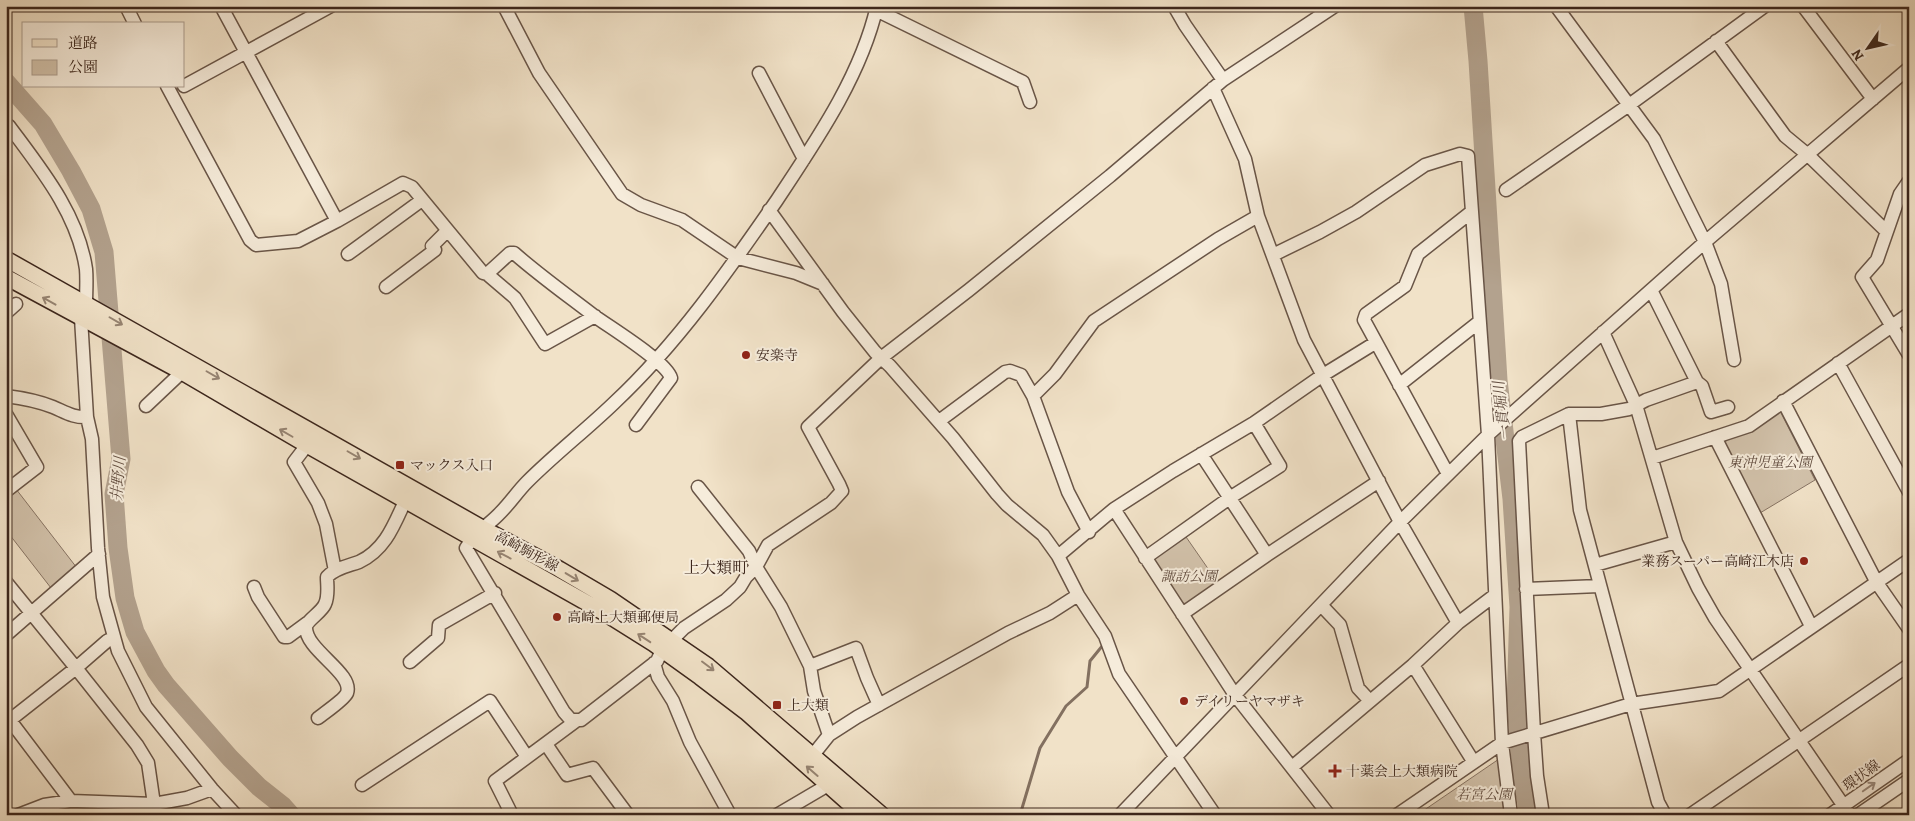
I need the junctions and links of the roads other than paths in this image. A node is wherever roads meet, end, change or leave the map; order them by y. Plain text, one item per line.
1 (126, 6) edge
2 (221, 6) edge
3 (331, 6) edge
4 (504, 6) edge
5 (1174, 6) edge
6 (1335, 6) edge
7 (1556, 6) edge
8 (1765, 6) edge
9 (1803, 6) edge
10 (876, 8) edge
11 (134, 22) edge
12 (1716, 41) junction
13 (245, 52) junction
14 (1909, 68) edge
15 (759, 73) dead end
16 (1218, 84) junction
17 (185, 85) edge
18 (169, 90) edge
19 (1873, 99) junction
20 (1030, 102) dead end
21 (1629, 105) junction
22 (6, 126) edge
23 (1808, 155) junction
24 (804, 159) junction
25 (1909, 181) edge
26 (1506, 190) dead end
27 (422, 200) junction
28 (770, 210) junction
29 (1470, 213) junction
30 (1258, 216) junction
31 (338, 221) junction
32 (447, 231) junction
33 (1886, 231) junction
34 (1705, 242) junction
35 (348, 254) dead end
36 (1273, 255) junction
37 (738, 258) junction
38 (6, 260) edge
39 (487, 274) junction
40 (6, 277) edge
41 (823, 284) junction
42 (386, 287) dead end
43 (1651, 290) junction
44 (16, 304) dead end
45 (6, 313) edge
46 (88, 313) junction
47 (1909, 314) edge
48 (595, 316) junction
49 (1479, 322) junction
50 (1892, 326) junction
51 (1602, 332) junction
52 (1375, 343) junction
53 (1909, 355) edge
54 (881, 358) junction
55 (655, 360) junction
56 (1734, 360) dead end
57 (1838, 363) junction
58 (184, 366) junction
59 (1323, 375) junction
60 (1697, 382) junction
61 (1399, 385) junction
62 (6, 396) edge
63 (1033, 396) junction
64 (1783, 401) junction
65 (1636, 405) junction
66 (146, 406) dead end
67 (1728, 408) dead end
68 (6, 414) edge
69 (1569, 414) junction
70 (87, 417) junction
71 (938, 422) junction
72 (1254, 423) junction
73 (636, 425) dead end
74 (1489, 434) junction
75 (1715, 437) junction
76 (306, 445) junction
77 (1201, 454) junction
78 (1652, 458) junction
79 (1448, 474) junction
80 (1379, 481) junction
81 (698, 487) dead end
82 (6, 491) edge
83 (1909, 492) edge
84 (1231, 497) junction
85 (405, 501) junction
86 (1114, 509) junction
87 (1400, 522) junction
88 (484, 528) junction
89 (1088, 532) junction
90 (472, 538) junction
91 (1676, 542) junction
92 (99, 554) junction
93 (1267, 555) junction
94 (1058, 556) junction
95 (1145, 558) junction
96 (1909, 560) edge
97 (1595, 565) junction
98 (756, 567) junction
99 (335, 570) junction
100 (6, 582) edge
101 (1877, 583) junction
102 (1599, 586) junction
103 (254, 587) dead end
104 (1526, 589) junction
105 (494, 593) junction
106 (1078, 595) junction
107 (1495, 595) junction
108 (1321, 605) junction
109 (32, 613) junction
110 (1182, 614) junction
111 (307, 623) junction
112 (1458, 623) junction
113 (1811, 626) junction
114 (1909, 629) edge
115 (6, 635) edge
116 (114, 638) junction
117 (667, 645) junction
118 (410, 662) dead end
119 (654, 663) junction
120 (1413, 665) junction
121 (1909, 665) edge
122 (810, 666) junction
123 (76, 668) junction
124 (1751, 669) junction
125 (1235, 695) junction
126 (1370, 701) junction
127 (1631, 704) junction
128 (879, 705) junction
129 (8, 717) edge
130 (318, 718) dead end
131 (576, 721) junction
132 (1534, 733) junction
133 (829, 735) junction
134 (1798, 739) junction
135 (1502, 743) junction
136 (546, 744) junction
137 (813, 755) junction
138 (527, 757) junction
139 (1176, 757) junction
140 (1909, 760) edge
141 (1473, 761) junction
142 (1292, 767) junction
143 (1909, 780) edge
144 (362, 785) dead end
145 (828, 785) junction
146 (212, 789) junction
147 (71, 801) junction
148 (148, 808) edge
149 (1847, 810) edge
150 (26, 814) edge
151 (236, 815) edge
152 (512, 815) edge
153 (628, 815) edge
154 (730, 815) edge
155 (777, 815) edge
156 (862, 815) edge
157 (882, 815) edge
158 (1120, 815) edge
159 (1215, 815) edge
160 (1329, 815) edge
161 (1397, 815) edge
162 (1512, 815) edge
163 (1543, 815) edge
164 (1665, 815) edge
165 (1690, 815) edge
166 (1830, 815) edge
167 (1858, 815) edge

1 - 11 street
2 - 13 street
3 - 13 street
4 - 37 street
5 - 16 street
6 - 16 street
7 - 21 street
8 - 12 street
9 - 19 street
10 - 20 street
10 - 24 street
12 - 21 street
12 - 23 street
13 - 17 street
13 - 31 street
14 - 19 street
15 - 24 street
16 - 30 street
16 - 54 street
18 - 31 street
19 - 23 street
21 - 26 street
21 - 34 street
22 - 46 street
23 - 33 street
23 - 34 street
24 - 28 street
25 - 33 street
27 - 31 street
27 - 32 street
27 - 35 street
28 - 37 street
28 - 41 street
29 - 36 street
29 - 49 street
29 - 52 street
30 - 36 street
30 - 63 street
32 - 39 street
32 - 42 street
33 - 50 street
34 - 43 street
34 - 56 street
36 - 59 street
37 - 41 street
37 - 55 street
38 - 46 main road
39 - 48 street
39 - 48 street
46 -> 40 main road
41 - 54 street
43 - 51 street
43 - 60 street
44 - 45 street
46 - 58 main road, 高崎駒形線
46 - 70 street
47 - 50 street
48 - 55 street
49 - 61 street
49 - 74 street
50 - 53 street
50 - 57 street
51 - 65 street
51 - 74 street
52 - 59 street
52 - 61 street
54 - 71 street
54 - 98 street
55 - 73 street
55 - 88 street
57 - 64 street
57 - 83 street
58 - 66 street
76 -> 58 main road, 高崎駒形線
58 -> 88 main road, 高崎駒形線
59 - 72 street
59 - 80 street
60 - 65 street
60 - 67 street
61 - 79 street
62 - 70 street
63 - 71 street
63 - 89 street
64 - 75 street
64 - 101 street
65 - 69 street
65 - 78 street
68 - 82 street
69 - 97 street
69 - 104 street
70 - 92 street
71 - 94 street
72 - 77 street
72 - 84 street
74 - 79 street
74 - 107 street
75 - 78 street
75 - 113 street
76 - 85 main road, 高崎駒形線
76 - 99 street
77 - 84 street
77 - 86 street
78 - 91 street
79 - 87 street
80 - 87 street
80 - 93 street
81 - 98 street
84 - 93 street
84 - 95 street
85 - 90 main road, 高崎駒形線
85 - 99 street
86 - 89 street
86 - 95 street
87 - 108 street
87 - 112 street
88 - 90 street
88 -> 117 main road, 高崎駒形線
89 - 94 street
90 - 105 street
117 -> 90 main road, 高崎駒形線
91 - 97 street
91 - 124 street
92 - 109 street
92 - 116 street
93 - 110 street
94 - 106 street
95 - 110 street
96 - 101 street
97 - 102 street
98 - 117 street
98 - 122 street
99 - 111 street
100 - 109 street
101 - 113 street
101 - 114 street
102 - 104 street
102 - 127 street
103 - 111 street
104 - 132 street
105 - 118 street
105 - 131 street
106 - 128 street
106 - 139 street
107 - 112 street
107 - 135 street
108 - 125 street
108 - 126 street
109 - 115 street
109 - 123 street
110 - 125 street
111 - 130 street
112 - 120 street
113 - 124 street
116 - 123 street
116 - 146 street
117 - 119 street
117 -> 137 main road, 高崎駒形線
145 -> 117 main road, 高崎駒形線
119 - 131 street
119 - 154 street
120 - 126 street
120 - 141 street
121 - 134 street
122 - 128 street
122 - 133 street
123 - 129 street
123 - 148 street
124 - 127 street
124 - 134 street
125 - 139 street
125 - 142 street
126 - 142 street
127 - 132 street
127 - 164 street
128 - 133 street
129 - 147 street
131 - 136 street
132 - 135 street
132 - 163 street
133 - 137 street
134 - 149 street
134 - 165 street
135 - 141 street
135 - 162 street
136 - 138 street
136 - 153 street
137 - 157 main road, 高崎駒形線
138 - 144 street
138 - 152 street
139 - 158 street
139 - 159 street
149 -> 140 street, 環状線
141 - 161 street
142 - 160 street
143 - 167 street
145 - 155 street
145 - 156 main road, 高崎駒形線
146 - 148 street
146 - 151 street
147 - 148 street
147 - 150 street
149 - 166 street, 環状線

